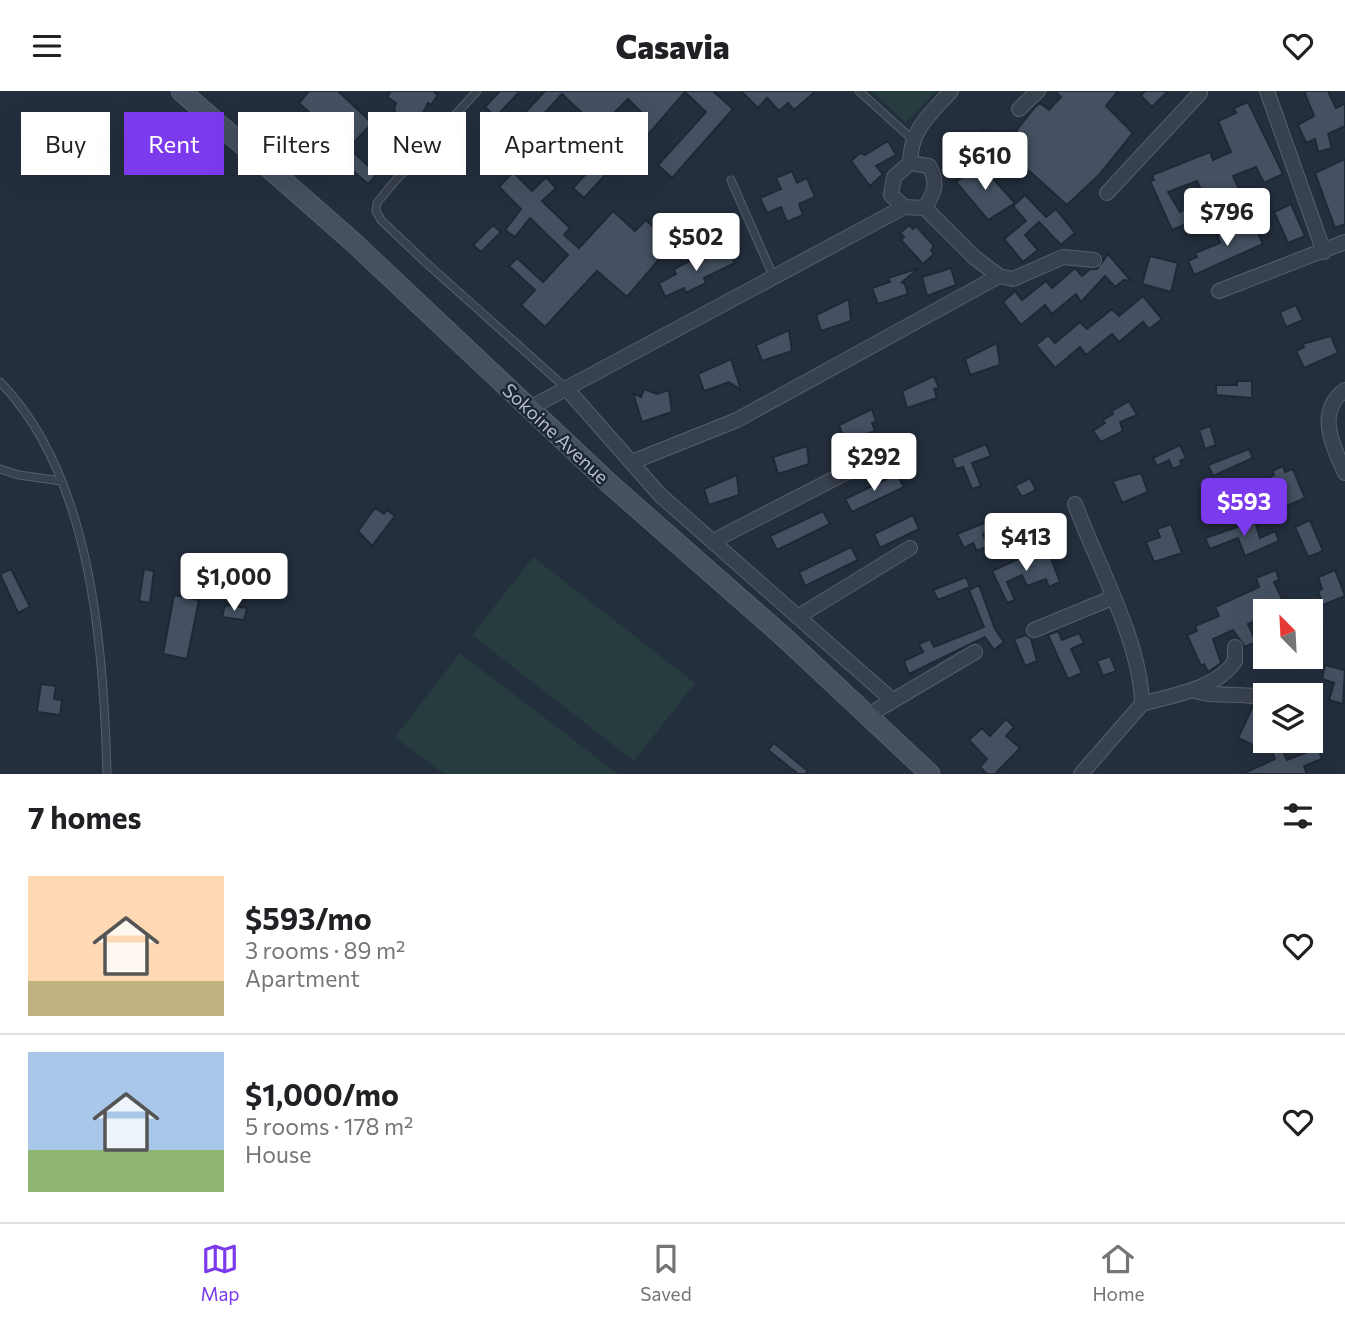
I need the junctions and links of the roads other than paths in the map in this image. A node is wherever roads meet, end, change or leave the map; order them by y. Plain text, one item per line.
1 (181, 91) edge
2 (477, 91) edge
3 (859, 91) edge
4 (951, 91) edge
5 (1038, 91) edge
6 (1268, 91) edge
7 (1201, 92) edge
8 (1020, 109) dead end
9 (912, 139) junction
10 (910, 163) junction
11 (731, 180) dead end
12 (1107, 193) dead end
13 (891, 195) junction
14 (904, 207) junction
15 (925, 208) junction
16 (876, 223) junction
17 (1345, 242) edge
18 (1324, 252) junction
19 (1094, 260) dead end
20 (999, 276) junction
21 (775, 279) junction
22 (1219, 291) dead end
23 (0, 382) edge
24 (566, 388) junction
25 (1345, 390) edge
26 (530, 408) junction
27 (894, 447) dead end
28 (632, 462) junction
29 (0, 469) edge
30 (1345, 473) edge
31 (61, 481) junction
32 (1075, 504) dead end
33 (713, 541) junction
34 (910, 548) dead end
35 (1112, 598) junction
36 (799, 616) junction
37 (1034, 630) dead end
38 (1235, 647) dead end
39 (975, 652) dead end
40 (1193, 690) junction
41 (1253, 695) edge
42 (891, 699) junction
43 (1142, 704) junction
44 (867, 716) junction
45 (107, 774) edge
46 (930, 774) edge
47 (1081, 774) edge

1 - 26 street, Sokoine Avenue
2 - 24 lane
3 - 9 lane
4 - 9 street
5 - 8 street
6 - 18 street
7 - 12 street
9 - 10 street
10 - 13 street
10 - 15 street
11 - 21 lane
13 - 14 street
13 - 16 street
14 - 15 street
14 - 16 street
15 - 20 street
16 - 21 street
17 - 18 street
18 - 22 street
19 - 20 street
20 - 28 street
21 - 24 street
23 - 31 lane
24 - 26 street
24 - 28 street
25 - 30 street
26 - 44 street, Sokoine Avenue
27 - 33 street
28 - 33 street
29 - 31 lane
31 - 45 lane
32 - 35 street
33 - 36 street
34 - 36 street
35 - 37 street
35 - 43 street
36 - 42 street
38 - 40 street
39 - 42 street
40 - 41 street
40 - 43 street
42 - 44 street
43 - 47 street
44 - 46 street, Sokoine Avenue

